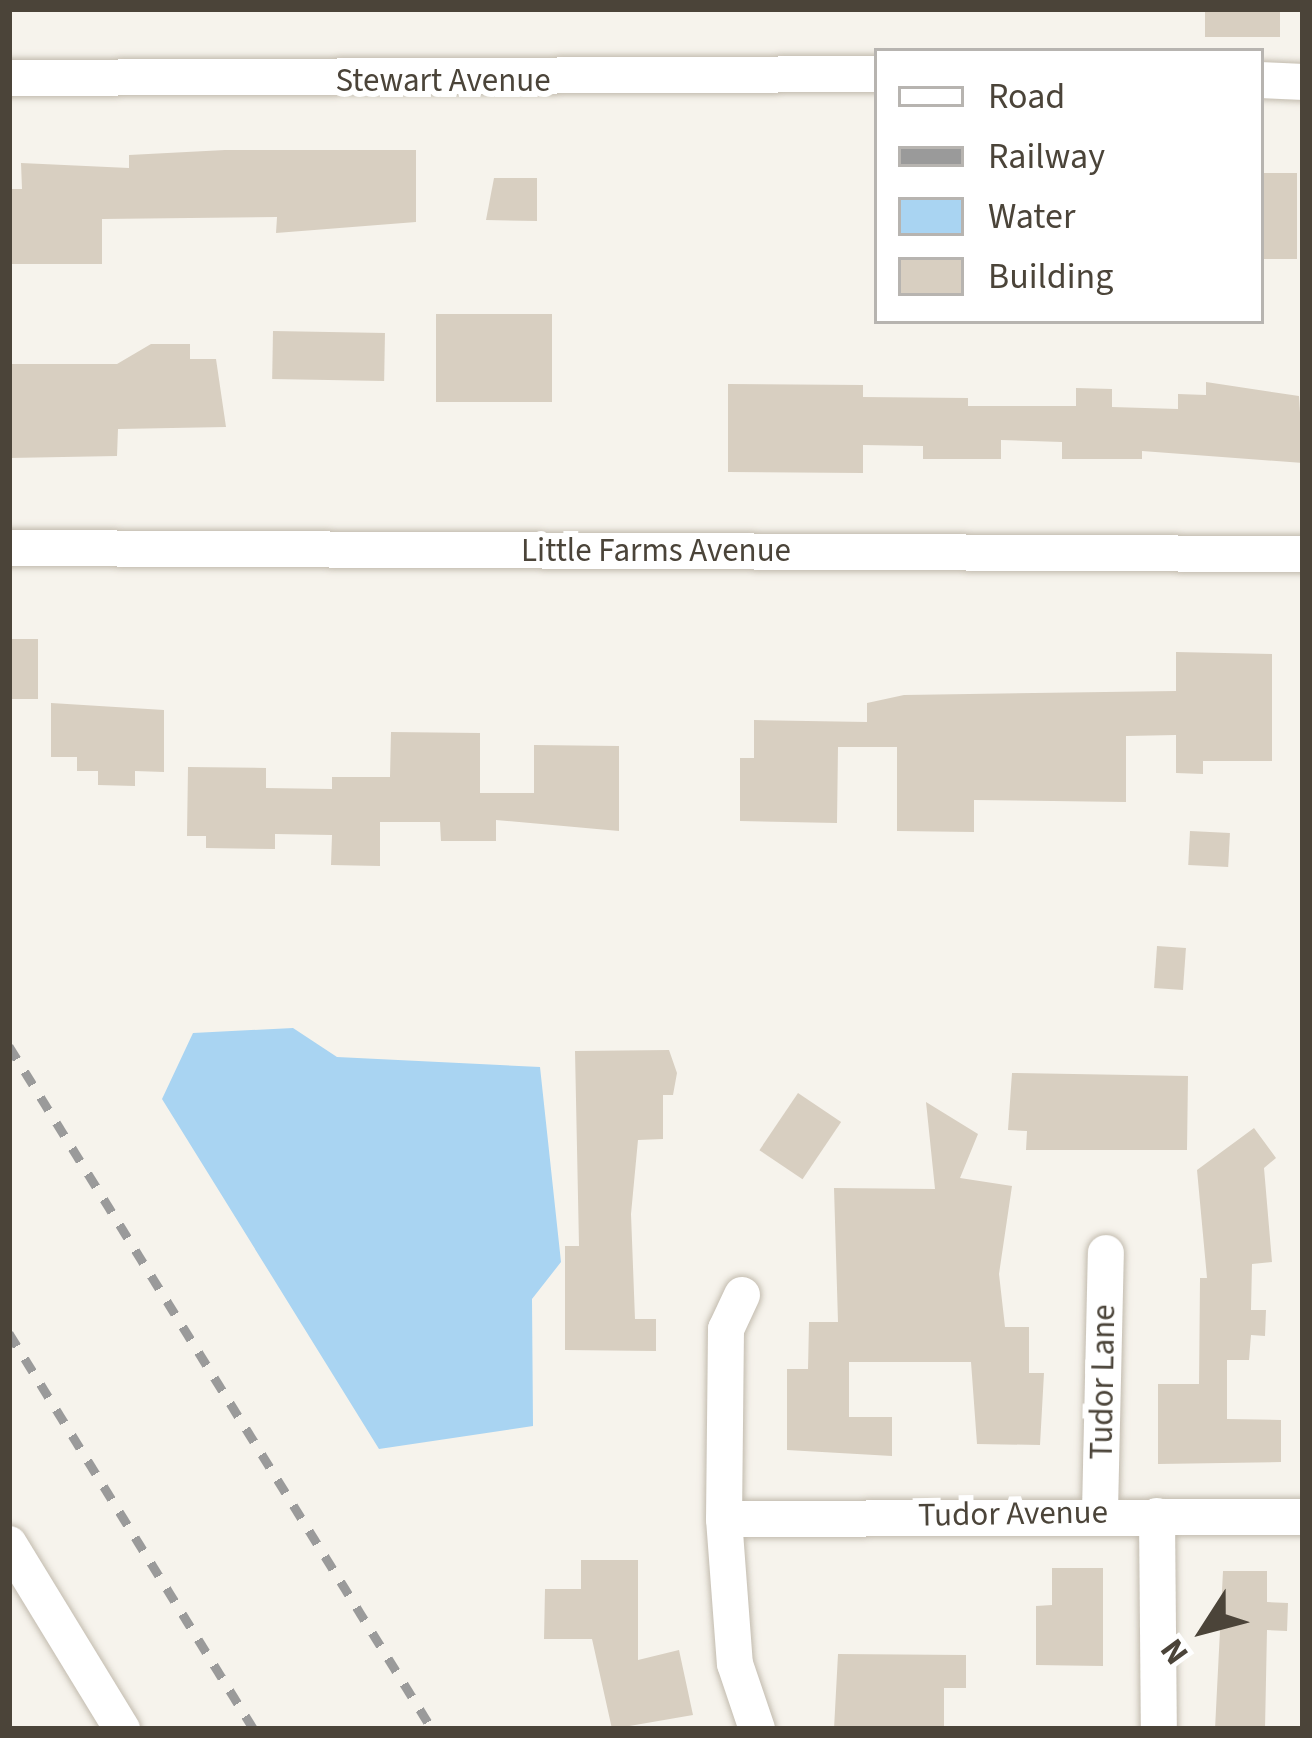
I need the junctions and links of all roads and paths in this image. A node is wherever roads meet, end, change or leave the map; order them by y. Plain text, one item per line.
1 (874, 74) edge
2 (9, 78) edge
3 (1264, 80) edge
4 (1303, 82) edge
5 (9, 548) edge
6 (1303, 554) edge
7 (1106, 1253) dead end
8 (742, 1295) dead end
9 (1100, 1511) junction
10 (1157, 1516) junction
11 (1303, 1517) edge
12 (724, 1519) junction
13 (9, 1544) edge
14 (122, 1729) edge
15 (757, 1729) edge
16 (1159, 1729) edge

1 - 2 street, Stewart Avenue
3 - 4 street
5 - 6 street, Little Farms Avenue
7 - 9 street, Tudor Lane
8 - 12 street
9 - 10 street, Tudor Avenue
9 - 12 street, Tudor Avenue
10 - 11 street, Tudor Avenue
10 - 16 street
12 - 15 street
13 - 14 street

